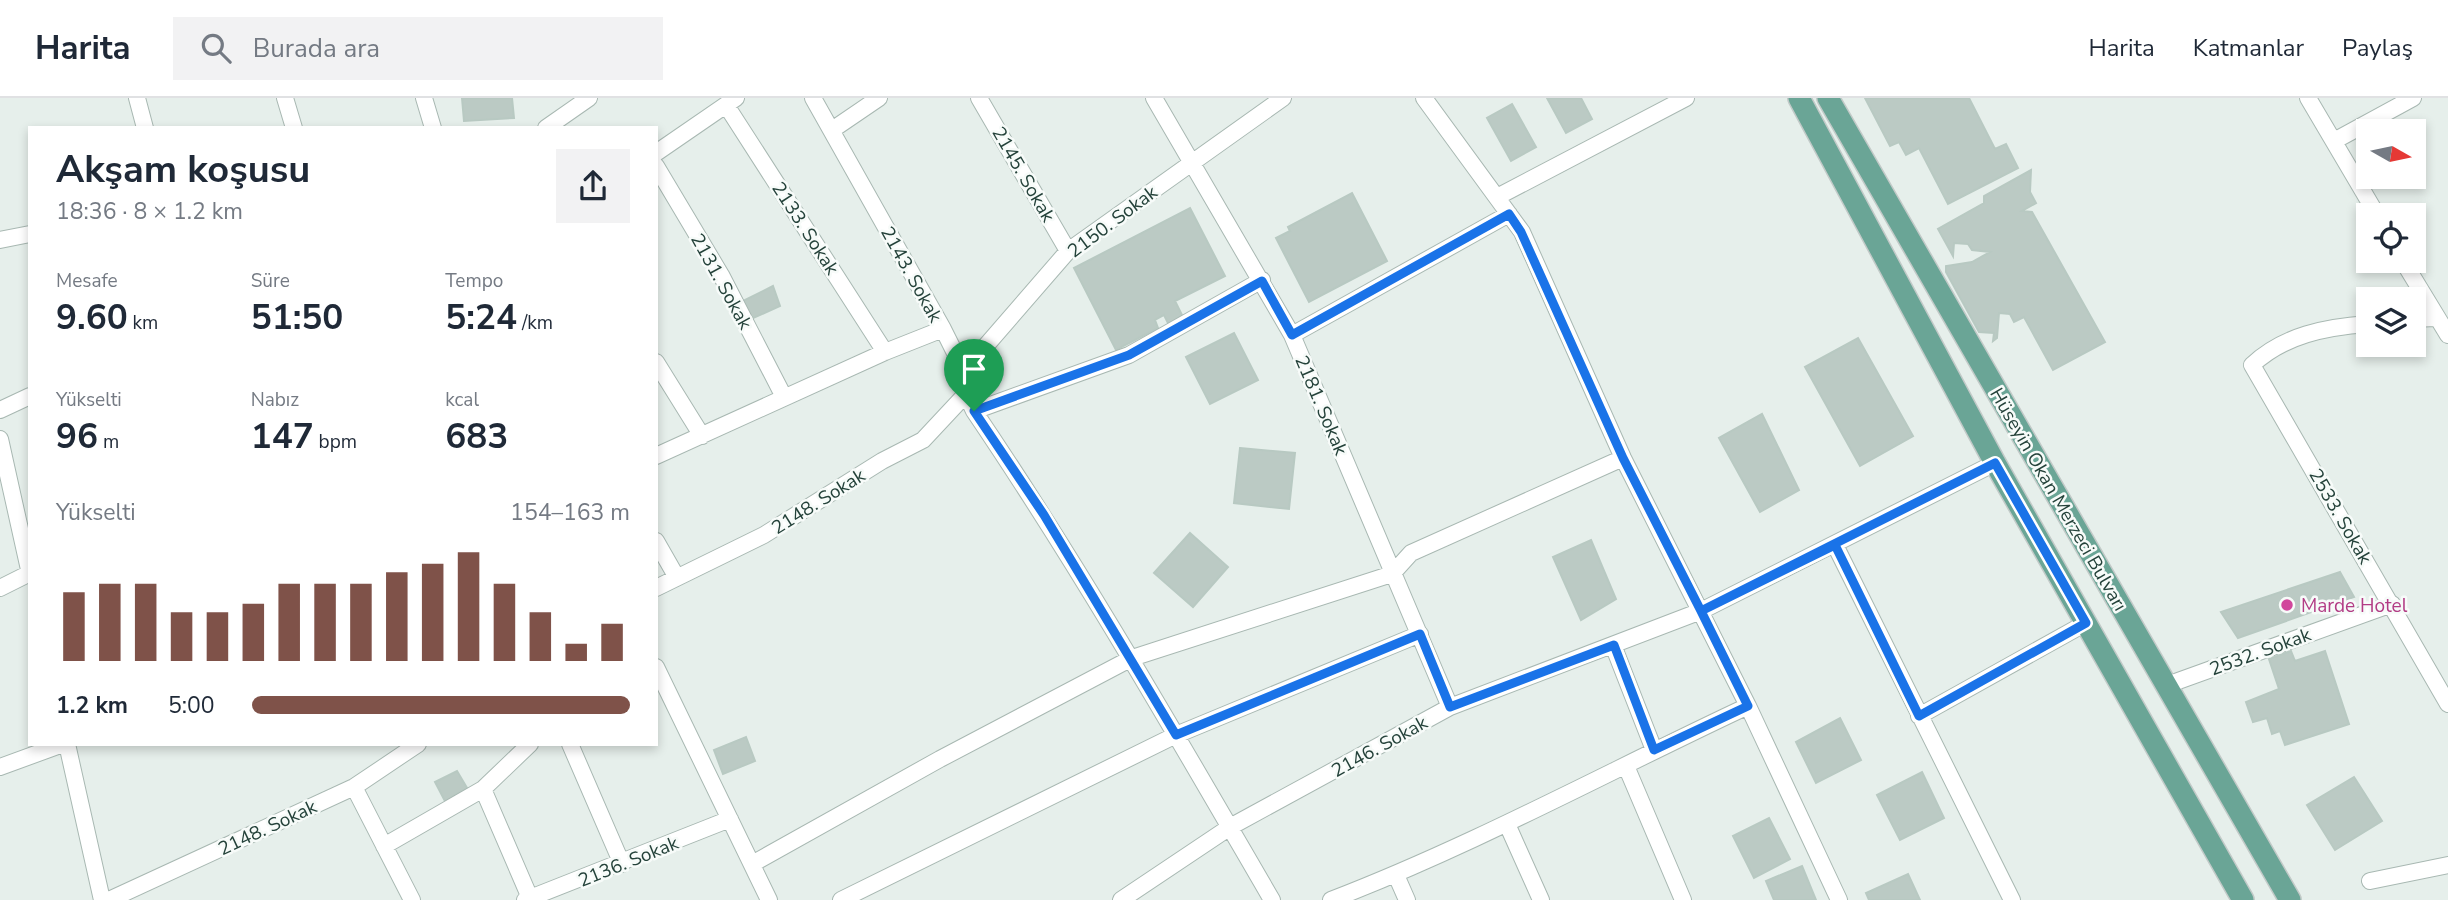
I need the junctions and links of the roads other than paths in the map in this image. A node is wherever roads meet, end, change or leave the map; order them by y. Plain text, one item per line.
1 (137, 98) edge
2 (285, 98) edge
3 (424, 98) edge
4 (589, 98) edge
5 (813, 98) edge
6 (879, 98) edge
7 (979, 98) edge
8 (1154, 98) edge
9 (1283, 98) edge
10 (1424, 98) edge
11 (1686, 98) edge
12 (1799, 98) edge
13 (1828, 98) edge
14 (2308, 98) edge
15 (2413, 98) edge
16 (731, 102) edge
17 (144, 126) edge
18 (292, 126) edge
19 (432, 126) edge
20 (549, 126) edge
21 (832, 130) junction
22 (2334, 141) junction
23 (658, 152) edge
24 (1191, 161) junction
25 (658, 169) edge
26 (1497, 197) junction
27 (2370, 203) edge
28 (1509, 214) junction
29 (28, 234) edge
30 (0, 240) edge
31 (1069, 251) junction
32 (2410, 273) edge
33 (1262, 281) junction
34 (2435, 317) junction
35 (2426, 318) edge
36 (2356, 325) edge
37 (943, 330) junction
38 (1292, 335) junction
39 (2448, 335) edge
40 (885, 352) junction
41 (658, 365) edge
42 (964, 371) junction
43 (966, 394) junction
44 (28, 397) edge
45 (784, 397) junction
46 (0, 410) edge
47 (974, 411) junction
48 (702, 436) junction
49 (0, 439) edge
50 (658, 455) edge
51 (1623, 458) junction
52 (1995, 463) junction
53 (658, 544) edge
54 (1835, 545) junction
55 (28, 564) edge
56 (28, 574) edge
57 (1392, 574) junction
58 (676, 576) junction
59 (658, 587) edge
60 (0, 588) edge
61 (2392, 604) junction
62 (1701, 611) junction
63 (2086, 623) junction
64 (1420, 634) junction
65 (1614, 645) junction
66 (1132, 658) junction
67 (658, 671) edge
68 (2167, 685) junction
69 (2448, 704) edge
70 (1748, 706) junction
71 (1450, 707) junction
72 (1919, 716) junction
73 (1176, 735) junction
74 (59, 746) edge
75 (65, 746) edge
76 (415, 746) edge
77 (528, 746) edge
78 (571, 746) edge
79 (1654, 750) junction
80 (1626, 766) junction
81 (0, 767) edge
82 (354, 787) junction
83 (482, 789) junction
84 (730, 819) junction
85 (1507, 824) junction
86 (1230, 827) junction
87 (384, 846) junction
88 (622, 864) junction
89 (752, 864) junction
90 (2448, 865) edge
91 (1396, 875) junction
92 (2370, 881) dead end
93 (528, 899) edge
94 (102, 900) edge
95 (109, 900) edge
96 (412, 900) edge
97 (769, 900) edge
98 (841, 900) edge
99 (1121, 900) edge
100 (1272, 900) edge
101 (1331, 900) edge
102 (1407, 900) edge
103 (1541, 900) edge
104 (1683, 900) edge
105 (1839, 900) edge
106 (2011, 900) edge
107 (2243, 900) edge
108 (2290, 900) edge

1 - 17 street
2 - 18 street
3 - 19 street
4 - 20 street
5 - 21 street, 2143. Sokak
6 - 21 street
7 - 31 street, 2145. Sokak
8 - 24 street, 2181. Sokak
9 - 24 street, 2150. Sokak
10 - 26 street
11 - 26 street
12 - 52 main road, Hüseyin Okan Merzeci Bulvarı
13 - 68 main road, Hüseyin Okan Merzeci Bulvarı
14 - 22 street
15 - 22 street
16 - 23 street
16 - 40 street, 2133. Sokak
21 - 37 street, 2143. Sokak
22 - 27 street
24 - 31 street, 2150. Sokak
24 - 33 street, 2181. Sokak
25 - 45 street, 2131. Sokak
26 - 28 street
28 - 38 street
28 - 51 street
29 - 30 street
31 - 42 street, 2150. Sokak
32 - 34 street
33 - 38 street, 2181. Sokak
33 - 47 street
34 - 35 street
34 - 39 street
36 - 61 street, 2533. Sokak
37 - 40 street
37 - 42 street, 2143. Sokak
38 - 57 street, 2181. Sokak
40 - 45 street
41 - 48 street
42 - 43 street, 2143. Sokak
43 - 47 street, 2143. Sokak
43 - 58 street, 2148. Sokak
44 - 46 street
45 - 48 street
47 - 66 street, 2143. Sokak
48 - 50 street
49 - 55 street
51 - 57 street
51 - 62 street
52 - 54 street, 2146. Sokak
52 - 63 main road, Hüseyin Okan Merzeci Bulvarı
53 - 58 street
54 - 62 street, 2146. Sokak
54 - 72 street
56 - 60 street
57 - 64 street, 2181. Sokak
57 - 66 street
58 - 59 street, 2148. Sokak
61 - 68 street, 2532. Sokak
61 - 69 street, 2533. Sokak
62 - 65 street, 2146. Sokak
62 - 70 street
63 - 72 street
63 - 107 main road, Hüseyin Okan Merzeci Bulvarı
64 - 71 street, 2181. Sokak
64 - 73 street
65 - 71 street, 2146. Sokak
65 - 79 street
66 - 73 street, 2143. Sokak
66 - 89 street
67 - 84 street
68 - 108 main road, Hüseyin Okan Merzeci Bulvarı
70 - 79 street
70 - 105 street
71 - 86 street, 2146. Sokak
72 - 106 street
73 - 86 street, 2143. Sokak
73 - 98 street
74 - 81 street
75 - 94 street
76 - 82 street, 2148. Sokak
77 - 83 street
78 - 88 street
79 - 80 street
80 - 85 street
80 - 104 street
82 - 87 street
82 - 95 street, 2148. Sokak
83 - 87 street
83 - 93 street
84 - 88 street, 2136. Sokak
84 - 89 street
85 - 91 street
85 - 103 street
86 - 99 street, 2146. Sokak
86 - 100 street, 2143. Sokak
87 - 96 street
88 - 93 street, 2136. Sokak
89 - 97 street
90 - 92 street
91 - 101 street
91 - 102 street

